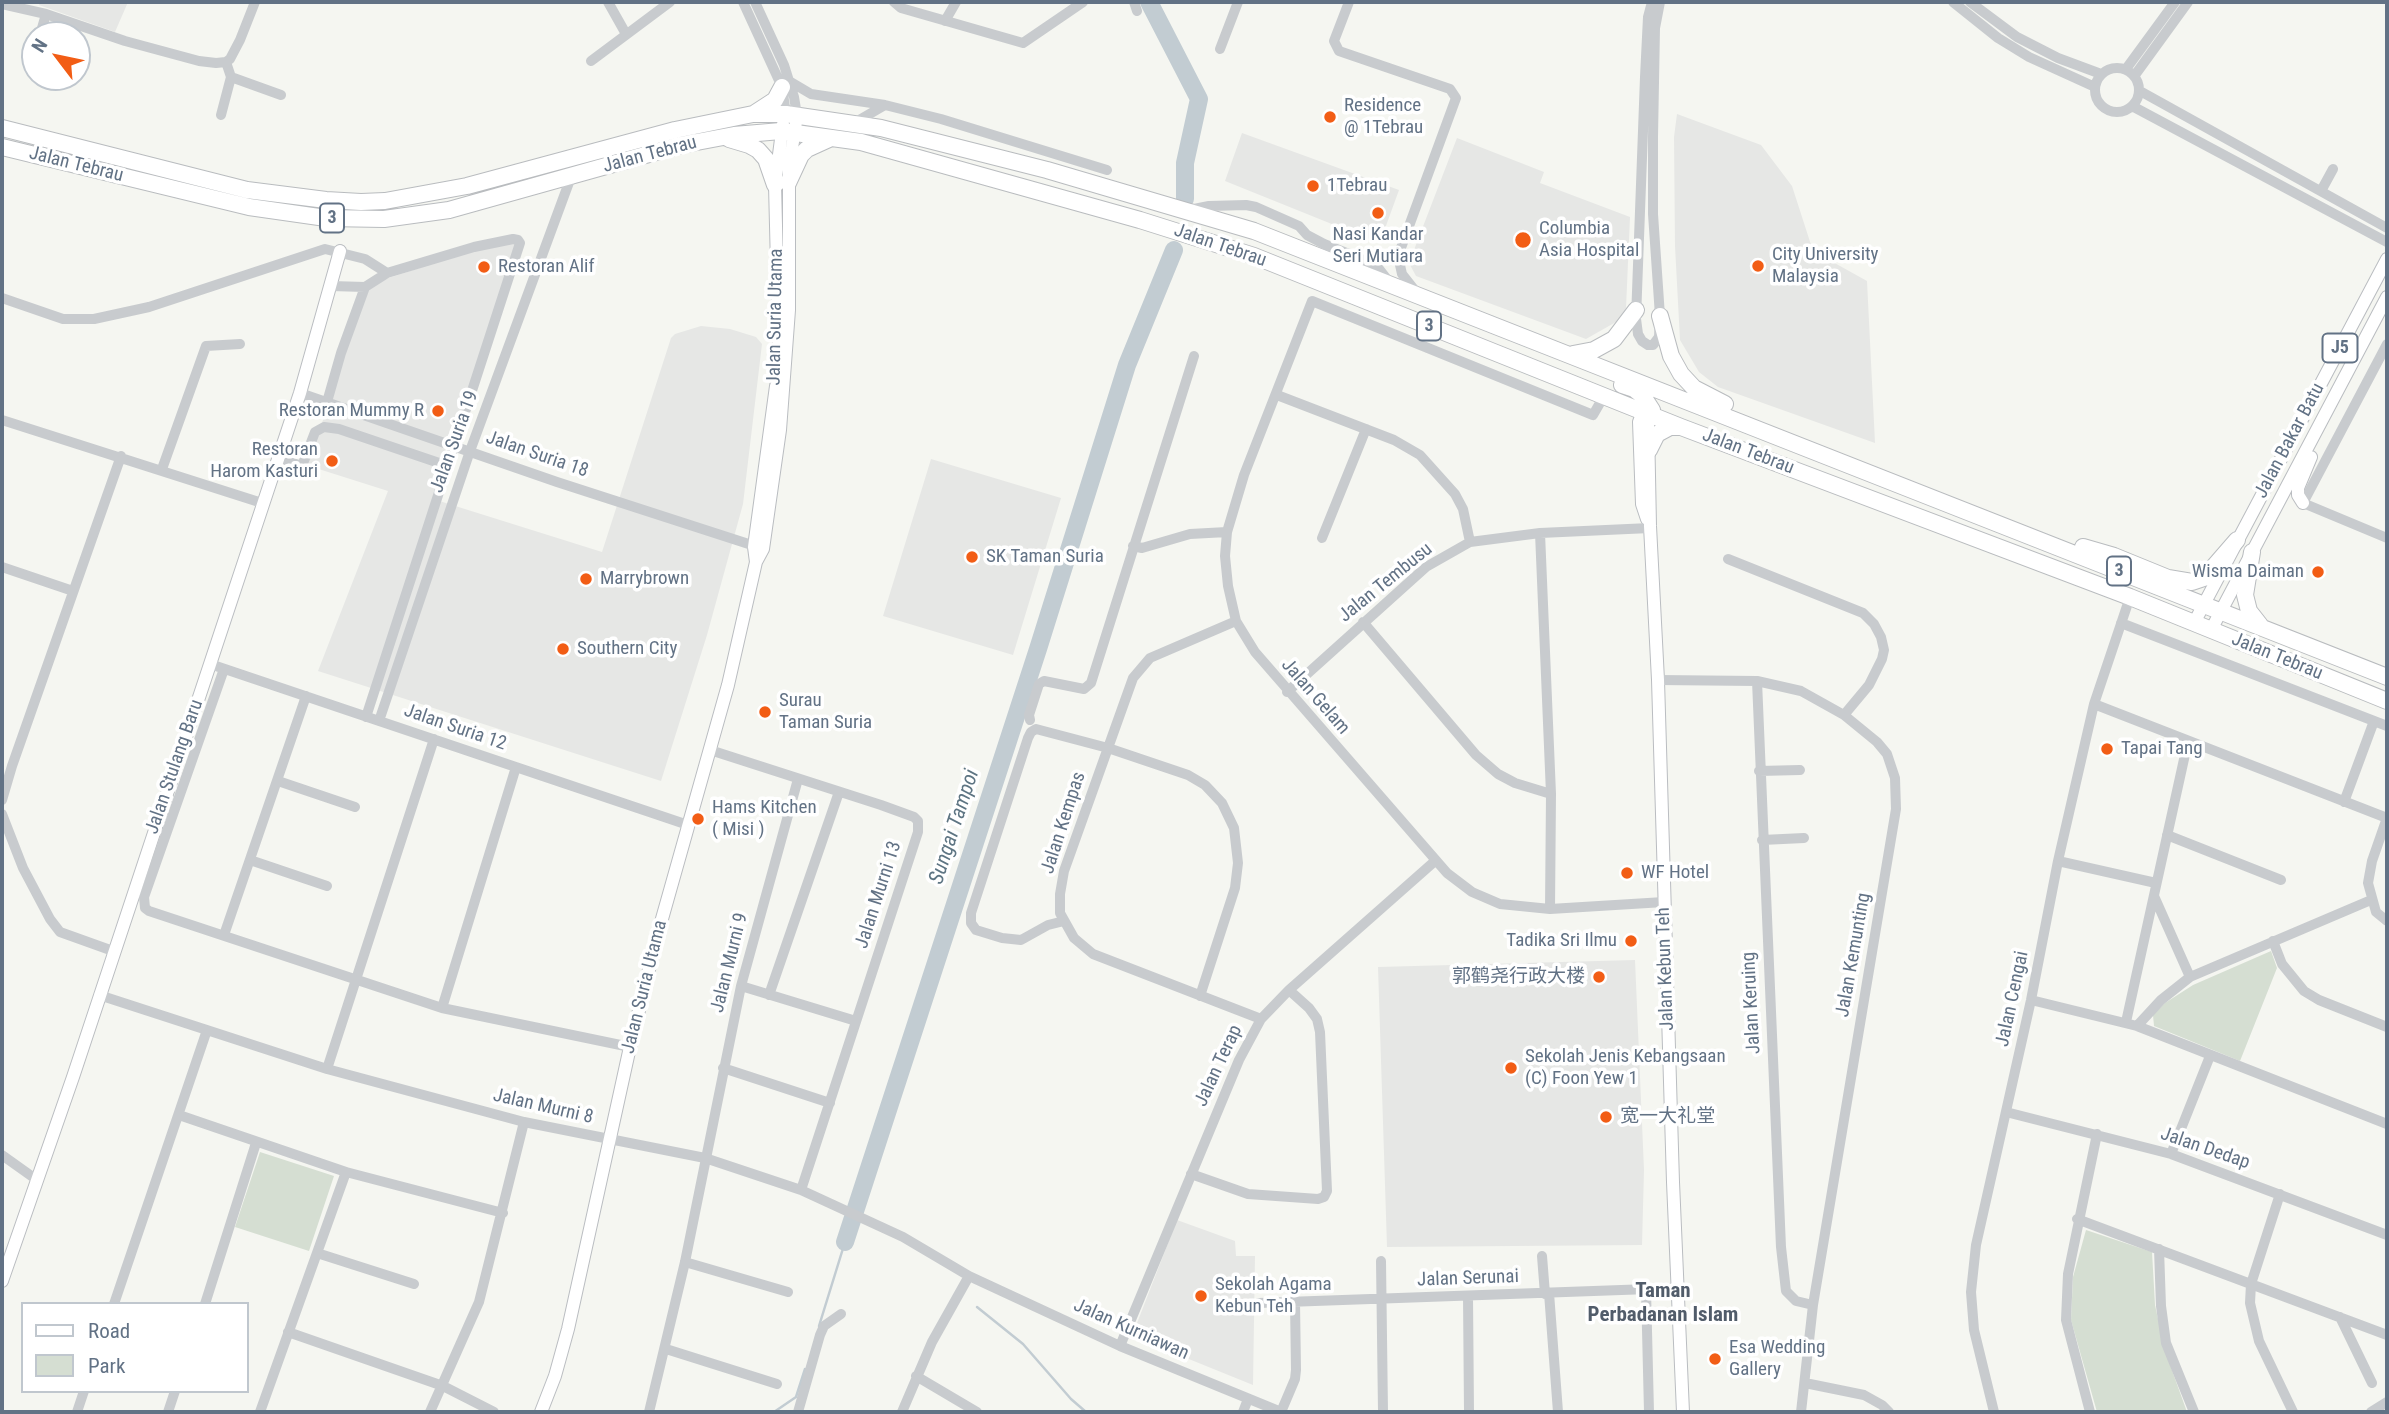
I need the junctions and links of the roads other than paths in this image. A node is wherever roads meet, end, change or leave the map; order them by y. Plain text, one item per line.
1 (255, 2) edge
2 (608, 2) edge
3 (670, 2) edge
4 (743, 2) edge
5 (755, 2) edge
6 (956, 2) edge
7 (1083, 2) edge
8 (1238, 2) edge
9 (1349, 2) edge
10 (1652, 2) edge
11 (1660, 2) edge
12 (1953, 2) edge
13 (1970, 2) edge
14 (2175, 2) edge
15 (2188, 2) edge
16 (2, 4) edge
17 (900, 4) edge
18 (31, 6) edge
19 (46, 15) junction
20 (44, 21) edge
21 (945, 21) junction
22 (626, 34) junction
23 (1220, 49) dead end
24 (226, 61) junction
25 (592, 61) dead end
26 (2130, 72) junction
27 (2101, 74) junction
28 (231, 77) junction
29 (786, 84) junction
30 (2095, 87) junction
31 (2140, 91) junction
32 (281, 95) dead end
33 (885, 105) junction
34 (2132, 106) junction
35 (753, 114) junction
36 (792, 114) junction
37 (221, 115) dead end
38 (854, 123) junction
39 (971, 127) junction
40 (2, 128) edge
41 (788, 132) junction
42 (723, 137) junction
43 (831, 138) junction
44 (2, 147) edge
45 (964, 149) junction
46 (1052, 152) junction
47 (2333, 169) dead end
48 (1047, 170) junction
49 (1107, 170) dead end
50 (571, 177) junction
51 (782, 184) junction
52 (2320, 191) junction
53 (1186, 211) junction
54 (2387, 228) edge
55 (2387, 242) edge
56 (341, 251) junction
57 (1398, 256) junction
58 (2387, 259) edge
59 (1376, 265) junction
60 (387, 273) junction
61 (1390, 283) junction
62 (331, 286) junction
63 (365, 287) junction
64 (2387, 289) edge
65 (1419, 295) junction
66 (2387, 297) edge
67 (2, 298) edge
68 (1636, 310) junction
69 (1660, 316) junction
70 (1503, 328) junction
71 (240, 344) dead end
72 (2387, 344) edge
73 (1570, 354) junction
74 (1194, 356) dead end
75 (300, 393) junction
76 (2337, 393) junction
77 (1277, 395) junction
78 (1612, 399) junction
79 (1684, 399) junction
80 (327, 402) junction
81 (1646, 413) junction
82 (2, 420) edge
83 (1681, 427) junction
84 (408, 429) junction
85 (1366, 429) junction
86 (2311, 442) junction
87 (455, 445) junction
88 (400, 449) junction
89 (1649, 450) junction
90 (470, 451) junction
91 (121, 456) junction
92 (277, 458) junction
93 (448, 466) junction
94 (1849, 466) junction
95 (162, 469) junction
96 (262, 503) junction
97 (2303, 503) junction
98 (1650, 527) junction
99 (1227, 532) junction
100 (1540, 533) junction
101 (1322, 538) dead end
102 (2387, 538) edge
103 (2036, 539) junction
104 (2237, 540) junction
105 (1470, 542) junction
106 (1133, 546) junction
107 (759, 548) junction
108 (2252, 552) junction
109 (1728, 559) dead end
110 (2, 568) edge
111 (73, 591) junction
112 (2130, 597) junction
113 (2203, 604) junction
114 (2220, 611) junction
115 (1236, 621) junction
116 (1363, 622) junction
117 (2194, 623) junction
118 (2120, 624) junction
119 (2262, 628) junction
120 (2211, 630) junction
121 (210, 664) junction
122 (224, 669) junction
123 (2319, 674) junction
124 (2387, 677) edge
125 (1658, 680) junction
126 (1756, 681) junction
127 (1287, 692) junction
128 (306, 696) junction
129 (2309, 696) junction
130 (2387, 701) edge
131 (2094, 704) junction
132 (1844, 715) junction
133 (366, 717) junction
134 (1030, 720) dead end
135 (379, 721) junction
136 (2374, 721) junction
137 (2387, 726) edge
138 (434, 739) junction
139 (2188, 741) junction
140 (1108, 748) junction
141 (710, 750) junction
142 (7, 764) edge
143 (516, 767) junction
144 (1800, 769) dead end
145 (1759, 771) junction
146 (798, 779) junction
147 (278, 781) junction
148 (839, 792) junction
149 (1551, 794) junction
150 (2, 800) edge
151 (2344, 802) junction
152 (355, 807) dead end
153 (2, 814) edge
154 (2387, 818) edge
155 (688, 825) junction
156 (2167, 835) junction
157 (1804, 838) dead end
158 (1762, 840) junction
159 (250, 860) junction
160 (1435, 861) junction
161 (2059, 861) junction
162 (2281, 880) dead end
163 (2156, 883) junction
164 (327, 886) dead end
165 (2154, 896) junction
166 (2371, 901) junction
167 (1664, 902) junction
168 (1550, 909) junction
169 (1064, 921) junction
170 (2387, 921) edge
171 (224, 935) junction
172 (2273, 941) junction
173 (113, 951) junction
174 (2190, 978) junction
175 (358, 981) junction
176 (741, 986) junction
177 (1289, 990) junction
178 (99, 995) junction
179 (769, 995) junction
180 (1200, 996) junction
181 (2031, 1000) junction
182 (442, 1008) junction
183 (1261, 1019) junction
184 (856, 1021) junction
185 (2131, 1024) junction
186 (2387, 1027) edge
187 (207, 1030) junction
188 (630, 1047) junction
189 (2210, 1056) junction
190 (723, 1068) junction
191 (327, 1069) junction
192 (830, 1103) junction
193 (2006, 1112) junction
194 (179, 1115) junction
195 (524, 1122) junction
196 (2387, 1124) edge
197 (2097, 1135) junction
198 (611, 1140) junction
199 (256, 1143) junction
200 (2171, 1154) junction
201 (2, 1155) edge
202 (705, 1158) junction
203 (346, 1172) junction
204 (1191, 1174) junction
205 (37, 1180) junction
206 (801, 1190) junction
207 (2280, 1194) junction
208 (503, 1213) junction
209 (2077, 1219) junction
210 (2387, 1235) edge
211 (2159, 1249) junction
212 (317, 1253) junction
213 (1542, 1256) dead end
214 (1381, 1261) dead end
215 (685, 1262) junction
216 (968, 1276) junction
217 (2, 1281) edge
218 (414, 1284) dead end
219 (2250, 1284) junction
220 (1677, 1287) junction
221 (1646, 1289) junction
222 (788, 1292) dead end
223 (1547, 1294) junction
224 (1468, 1296) junction
225 (1381, 1300) junction
226 (115, 1302) edge
227 (206, 1302) edge
228 (1295, 1302) junction
229 (1259, 1303) dead end
230 (1814, 1305) junction
231 (841, 1314) dead end
232 (2340, 1317) junction
233 (288, 1332) junction
234 (2387, 1335) edge
235 (1120, 1346) junction
236 (666, 1349) junction
237 (916, 1376) junction
238 (1805, 1383) junction
239 (2372, 1383) dead end
240 (777, 1384) dead end
241 (443, 1386) junction
242 (83, 1393) edge
243 (174, 1393) edge
244 (1248, 1399) junction
245 (2387, 1402) edge
246 (77, 1412) edge
247 (168, 1412) edge
248 (260, 1412) edge
249 (430, 1412) edge
250 (494, 1412) edge
251 (541, 1412) edge
252 (649, 1412) edge
253 (798, 1412) edge
254 (902, 1412) edge
255 (977, 1412) edge
256 (1243, 1412) edge
257 (1281, 1412) edge
258 (1383, 1412) edge
259 (1469, 1412) edge
260 (1558, 1412) edge
261 (1648, 1412) edge
262 (1683, 1412) edge
263 (1801, 1412) edge
264 (1889, 1412) edge
265 (1994, 1412) edge
266 (2090, 1412) edge
267 (2194, 1412) edge
268 (2293, 1412) edge
269 (2371, 1412) edge

1 - 24 street
2 - 22 street
3 - 22 street
4 - 29 street
5 - 29 street
6 - 21 street
7 - 21 street
8 - 23 street
9 - 57 street
10 - 68 street
11 - 69 street
12 - 30 street
13 - 27 street
14 - 26 street
15 - 26 street
16 - 18 street
17 - 21 street
18 - 19 street
19 - 20 street
19 - 24 street
22 - 25 street
24 - 28 street
26 - 27 street
26 - 31 street
27 - 30 street
28 - 32 street
28 - 37 street
29 - 33 street
29 - 35 highway
29 - 36 street
30 - 34 street
31 - 34 street
31 - 52 street
33 - 38 street
33 - 39 street
34 - 55 street
35 - 36 highway, Jalan Tebrau / 3
35 - 40 highway, Jalan Tebrau / 3
36 - 38 highway, Jalan Tebrau / 3
36 - 41 main road, Jalan Suria Utama
38 - 45 highway, Jalan Tebrau / 3
39 - 45 street
39 - 46 street
41 - 42 highway, Jalan Tebrau / 3
41 - 43 highway, Jalan Tebrau / 3
41 - 51 main road, Jalan Suria Utama
42 - 50 highway, Jalan Tebrau / 3
42 - 51 highway
43 - 51 highway
43 - 78 highway, Jalan Tebrau / 3
44 - 50 highway, Jalan Tebrau / 3
45 - 48 highway, Jalan Tebrau / 3
46 - 48 street
46 - 49 street
47 - 52 street
48 - 53 highway, Jalan Tebrau / 3
50 - 90 street, Jalan Suria 19
51 - 107 main road, Jalan Suria Utama
52 - 54 street
53 - 59 street
53 - 61 highway, Jalan Tebrau / 3
56 - 60 street
56 - 62 main road, Jalan Stulang Baru
56 - 67 street
57 - 59 street
57 - 65 street
58 - 104 main road, Jalan Bakar Batu / J5
59 - 61 street
60 - 63 street
60 - 87 street
61 - 65 highway, Jalan Tebrau / 3
62 - 63 street
62 - 75 main road, Jalan Stulang Baru
63 - 80 street
64 - 76 main road
65 - 70 highway, Jalan Tebrau / 3
66 - 76 main road, Jalan Bakar Batu / J5
68 - 69 street
68 - 73 highway
69 - 94 highway
70 - 73 highway, Jalan Tebrau / 3
70 - 81 highway
71 - 95 street
72 - 97 street
73 - 79 highway, Jalan Tebrau / 3
74 - 106 street
75 - 80 street, Jalan Suria 18
75 - 92 main road, Jalan Stulang Baru
76 - 86 main road, Jalan Bakar Batu / J5
77 - 78 street, Jalan Gelam
77 - 85 street
77 - 99 street, Jalan Gelam
78 - 81 highway, Jalan Tebrau / 3
79 - 81 highway
79 - 94 highway, Jalan Tebrau / 3
80 - 84 street, Jalan Suria 18
81 - 83 highway, Jalan Tebrau / 3
81 - 89 main road, Jalan Kebun Teh
81 - 98 main road, Jalan Kebun Teh
82 - 91 street
83 - 89 highway
83 - 112 highway, Jalan Tebrau / 3
84 - 87 street, Jalan Suria 18
84 - 88 street
85 - 101 street
85 - 105 street
86 - 97 main road
86 - 108 main road, Jalan Bakar Batu / J5
87 - 90 street, Jalan Suria 18
87 - 93 street
88 - 92 street
88 - 93 street
89 - 98 main road, Jalan Kebun Teh
90 - 107 street, Jalan Suria 18
90 - 135 street, Jalan Suria 19
91 - 95 street
91 - 111 street
92 - 96 main road, Jalan Stulang Baru
93 - 133 street
94 - 103 highway, Jalan Tebrau / 3
95 - 96 street
96 - 121 main road, Jalan Stulang Baru
97 - 102 street
98 - 100 street, Jalan Tembusu
98 - 125 main road, Jalan Kebun Teh
99 - 106 street
99 - 115 street, Jalan Gelam
100 - 105 street, Jalan Tembusu
100 - 149 street
103 - 104 highway
103 - 113 highway, Jalan Tebrau / 3
104 - 113 main road, Jalan Bakar Batu / J5
105 - 116 street, Jalan Tembusu
106 - 134 street
107 - 141 main road, Jalan Suria Utama
108 - 114 main road, Jalan Bakar Batu / J5
108 - 119 highway
109 - 132 street
110 - 111 street
111 - 142 street
112 - 117 highway, Jalan Tebrau / 3
112 - 118 street, Jalan Cengai
113 - 114 highway, Jalan Tebrau / 3
113 - 117 main road, Jalan Bakar Batu / J5
114 - 119 highway, Jalan Tebrau / 3
114 - 120 main road, Jalan Bakar Batu / J5
115 - 127 street, Jalan Gelam
115 - 140 street, Jalan Kempas
116 - 127 street, Jalan Tembusu
116 - 149 street
117 - 120 highway, Jalan Tebrau / 3
118 - 129 street
118 - 131 street, Jalan Cengai
119 - 124 highway, Jalan Tebrau / 3
120 - 123 highway, Jalan Tebrau / 3
121 - 122 street, Jalan Suria 12
121 - 173 main road, Jalan Stulang Baru
122 - 128 street, Jalan Suria 12
122 - 171 street
123 - 129 street
123 - 130 highway, Jalan Tebrau / 3
125 - 126 street, Jalan Kemunting
125 - 167 main road, Jalan Kebun Teh
126 - 132 street, Jalan Kemunting
126 - 145 street, Jalan Keruing
127 - 160 street, Jalan Gelam
128 - 133 street, Jalan Suria 12
128 - 147 street
129 - 136 street
131 - 139 street
131 - 161 street, Jalan Cengai
132 - 230 street, Jalan Kemunting
133 - 135 street, Jalan Suria 12
135 - 138 street, Jalan Suria 12
136 - 137 street
136 - 151 street
138 - 143 street, Jalan Suria 12
138 - 175 street
139 - 151 street
139 - 156 street
140 - 169 street, Jalan Kempas
140 - 169 street
140 - 180 street
141 - 146 street, Jalan Murni 13
141 - 155 main road, Jalan Suria Utama
142 - 150 street
143 - 155 street, Jalan Suria 12
143 - 182 street
144 - 145 street
145 - 158 street, Jalan Keruing
146 - 148 street, Jalan Murni 13
146 - 176 street, Jalan Murni 9
147 - 152 street
147 - 159 street
148 - 179 street
148 - 184 street, Jalan Murni 13
149 - 168 street
151 - 154 street
153 - 173 street
154 - 166 street
155 - 188 main road, Jalan Suria Utama
156 - 162 street
156 - 163 street
157 - 158 street
158 - 230 street, Jalan Keruing
159 - 164 street
159 - 171 street
160 - 168 street, Jalan Gelam
160 - 177 street, Jalan Terap
161 - 163 street
161 - 181 street, Jalan Cengai
163 - 165 street
165 - 174 street
165 - 185 street
166 - 170 street
166 - 172 street
167 - 168 street, Jalan Gelam
167 - 220 main road, Jalan Kebun Teh
169 - 180 street
171 - 175 street
172 - 174 street
172 - 186 street
173 - 178 main road, Jalan Stulang Baru
174 - 185 street
175 - 182 street
175 - 191 street
176 - 179 street
176 - 190 street, Jalan Murni 9
177 - 183 street, Jalan Terap
177 - 204 street
178 - 187 street, Jalan Murni 8
178 - 205 main road, Jalan Stulang Baru
179 - 184 street
180 - 183 street
181 - 185 street
181 - 193 street, Jalan Cengai
182 - 188 street
183 - 204 street, Jalan Terap
184 - 192 street, Jalan Murni 13
185 - 189 street
187 - 191 street, Jalan Murni 8
187 - 194 street
188 - 198 main road, Jalan Suria Utama
189 - 196 street
189 - 200 street
190 - 192 street
190 - 202 street, Jalan Murni 9
191 - 195 street, Jalan Murni 8
192 - 206 street, Jalan Murni 13
193 - 197 street, Jalan Dedap
193 - 265 street, Jalan Cengai
194 - 199 street
194 - 226 street
195 - 198 street, Jalan Murni 8
195 - 208 street
197 - 200 street, Jalan Dedap
197 - 209 street
198 - 202 street, Jalan Murni 8
198 - 251 main road, Jalan Suria Utama
199 - 203 street
199 - 227 street
200 - 207 street, Jalan Dedap
201 - 205 street
202 - 206 street, Jalan Murni 8
202 - 215 street, Jalan Murni 9
203 - 208 street
203 - 212 street
204 - 235 street, Jalan Terap
205 - 217 main road, Jalan Stulang Baru
206 - 216 street, Jalan Murni 8
207 - 210 street, Jalan Dedap
207 - 219 street
208 - 241 street
209 - 211 street
209 - 266 street
211 - 219 street
211 - 267 street
212 - 218 street
212 - 233 street
213 - 223 street
214 - 225 street
215 - 222 street
215 - 236 street, Jalan Murni 9
216 - 235 street, Jalan Kurniawan
216 - 237 street
219 - 232 street
219 - 268 street
220 - 221 street, Jalan Serunai
220 - 262 main road, Jalan Kebun Teh
221 - 223 street, Jalan Serunai
221 - 261 street
223 - 224 street, Jalan Serunai
223 - 260 street
224 - 225 street, Jalan Serunai
224 - 259 street
225 - 228 street, Jalan Serunai
225 - 258 street
228 - 229 street, Jalan Serunai
228 - 257 street
230 - 238 street, Jalan Kemunting
231 - 253 street
232 - 234 street
232 - 239 street
233 - 241 street
233 - 248 street
235 - 244 street, Jalan Kurniawan
236 - 240 street
236 - 252 street, Jalan Murni 9
237 - 254 street
237 - 255 street
238 - 263 street, Jalan Kemunting
238 - 264 street
241 - 249 street
241 - 250 street
242 - 246 street
243 - 247 street
244 - 256 street
244 - 257 street, Jalan Kurniawan
245 - 269 street

